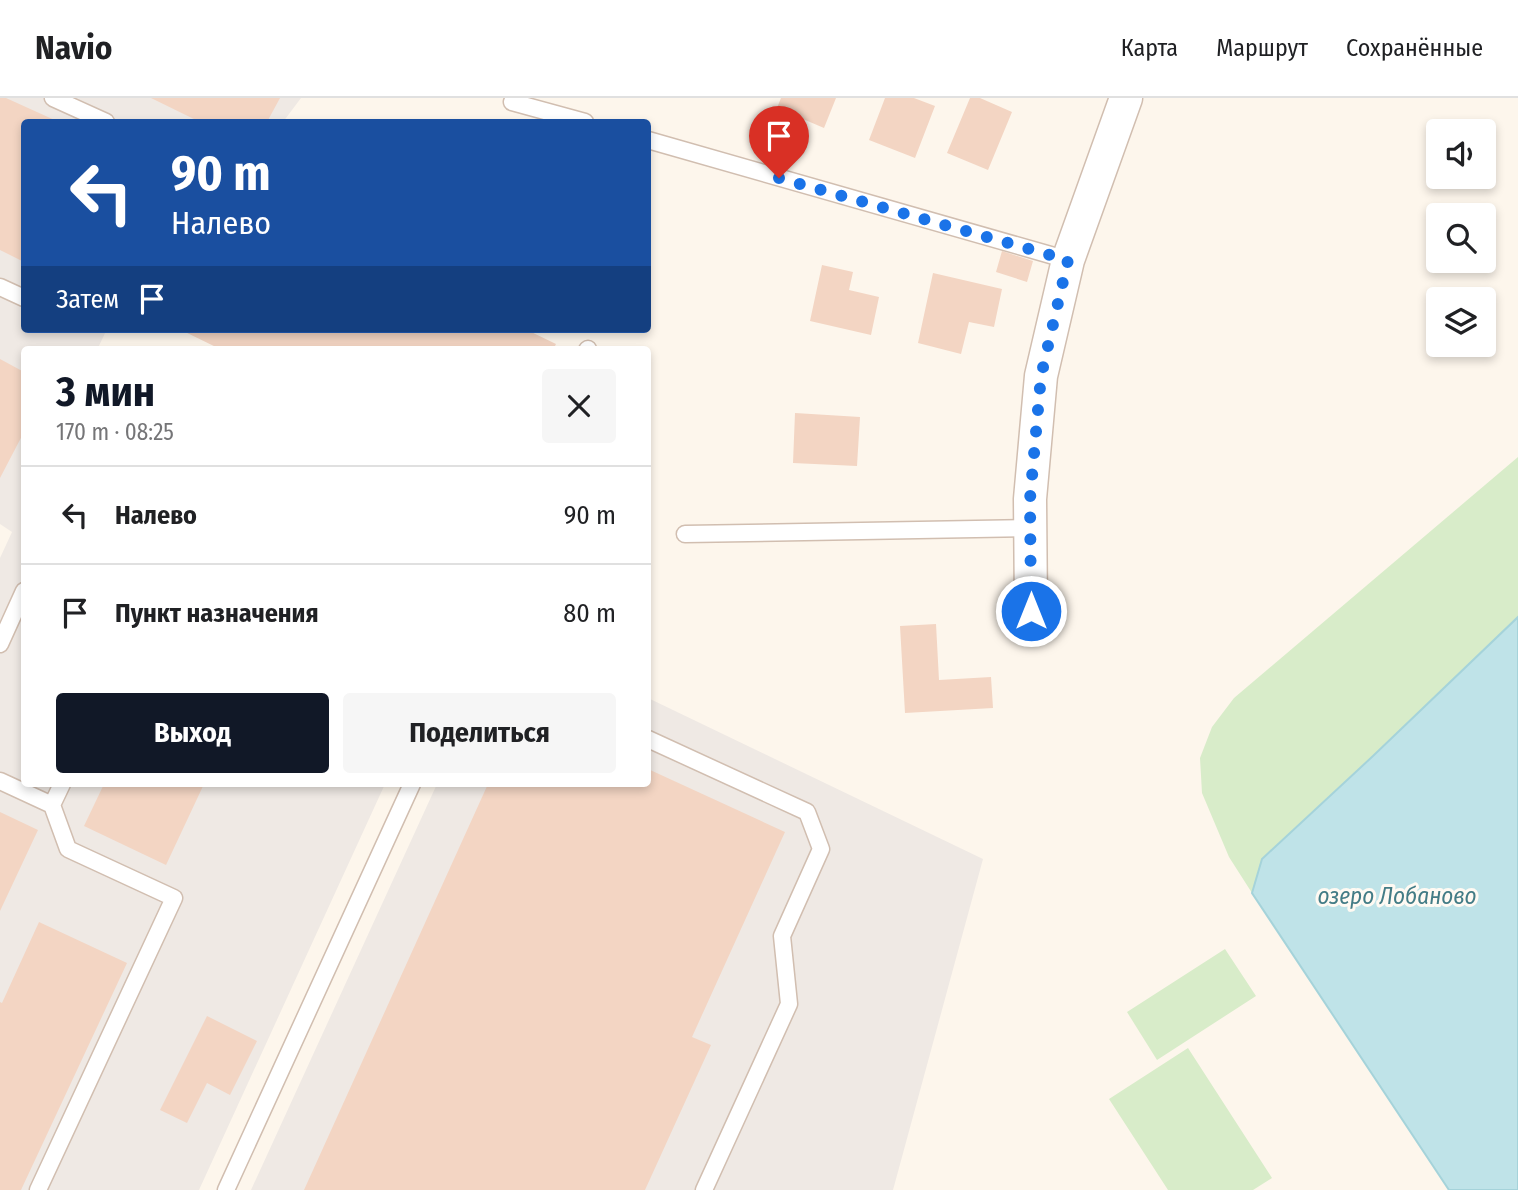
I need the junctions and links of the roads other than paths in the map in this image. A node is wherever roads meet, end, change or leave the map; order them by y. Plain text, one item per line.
1 (53, 98) edge
2 (1126, 98) edge
3 (512, 102) dead end
4 (99, 119) edge
5 (574, 119) edge
6 (651, 141) edge
7 (1068, 260) junction
8 (0, 286) edge
9 (21, 296) edge
10 (1031, 528) junction
11 (685, 534) dead end
12 (21, 598) edge
13 (1031, 611) dead end
14 (0, 644) edge
15 (651, 740) edge
16 (0, 781) edge
17 (61, 787) edge
18 (411, 787) edge
19 (52, 805) junction
20 (38, 1190) edge
21 (226, 1190) edge
22 (704, 1190) edge

1 - 4 lane
2 - 7 street
3 - 5 lane
6 - 7 lane
7 - 10 street
8 - 9 lane
10 - 11 lane
10 - 13 street
12 - 14 lane
15 - 22 lane
16 - 19 lane
17 - 19 lane
18 - 21 lane
19 - 20 lane

